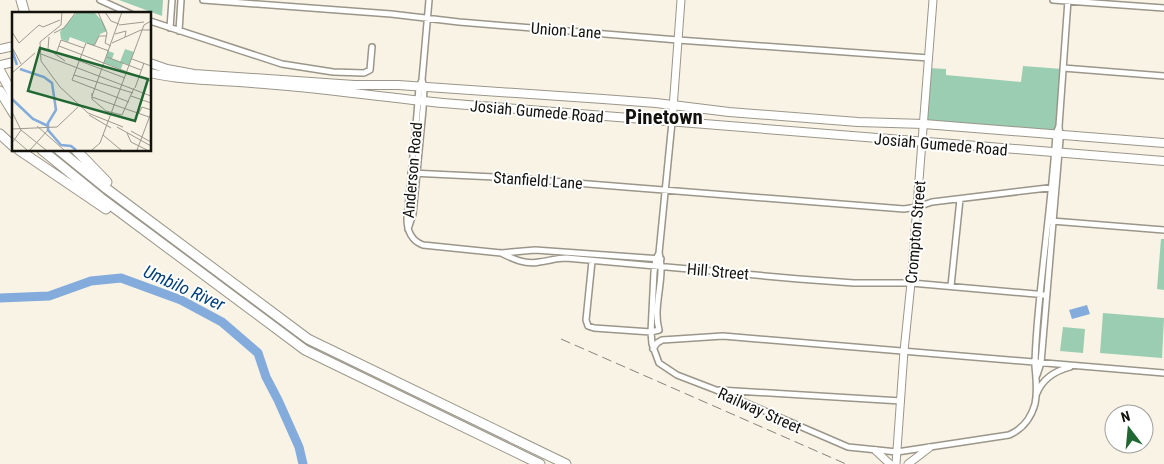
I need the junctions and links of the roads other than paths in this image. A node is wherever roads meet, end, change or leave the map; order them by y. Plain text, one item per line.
1 (100, 0) edge
2 (172, 0) edge
3 (181, 0) edge
4 (203, 0) edge
5 (429, 0) edge
6 (681, 0) edge
7 (933, 0) edge
8 (1053, 0) edge
9 (1138, 0) edge
10 (1068, 1) edge
11 (1137, 6) junction
12 (1164, 8) edge
13 (127, 12) edge
14 (428, 19) junction
15 (151, 21) edge
16 (170, 28) junction
17 (179, 30) junction
18 (678, 40) junction
19 (372, 47) dead end
20 (929, 58) junction
21 (12, 63) edge
22 (151, 63) edge
23 (1063, 68) junction
24 (0, 70) edge
25 (151, 73) edge
26 (1164, 76) edge
27 (422, 85) junction
28 (0, 92) edge
29 (12, 93) edge
30 (421, 101) junction
31 (673, 105) junction
32 (12, 111) edge
33 (672, 122) junction
34 (924, 124) junction
35 (1058, 132) junction
36 (0, 134) edge
37 (922, 142) junction
38 (1164, 144) edge
39 (12, 145) edge
40 (20, 151) edge
41 (43, 151) edge
42 (60, 151) edge
43 (77, 151) edge
44 (1056, 153) junction
45 (1164, 161) edge
46 (414, 173) junction
47 (1053, 187) junction
48 (665, 190) junction
49 (960, 199) junction
50 (917, 207) junction
51 (1047, 220) junction
52 (1054, 221) junction
53 (408, 229) joint
54 (1164, 230) edge
55 (526, 249) junction
56 (501, 253) junction
57 (179, 257) junction
58 (658, 259) junction
59 (592, 261) junction
60 (526, 262) junction
61 (658, 267) junction
62 (212, 268) junction
63 (911, 283) junction
64 (951, 286) junction
65 (1040, 294) junction
66 (1048, 295) junction
67 (659, 330) junction
68 (651, 332) junction
69 (672, 339) junction
70 (653, 350) junction
71 (904, 351) junction
72 (1038, 363) junction
73 (1076, 366) junction
74 (1164, 372) edge
75 (716, 390) junction
76 (1036, 394) junction
77 (901, 401) junction
78 (929, 448) junction
79 (876, 451) junction
80 (897, 452) junction
81 (540, 464) edge
82 (566, 464) edge
83 (890, 464) edge
84 (896, 464) edge
85 (908, 464) edge

1 - 13 street
2 - 16 street
3 - 17 street
4 - 14 street, Union Lane
5 - 14 street, Anderson Road
6 - 18 street
7 - 20 street, Crompton Street
8 - 10 street
9 - 11 street
10 - 11 street
10 - 23 street
11 - 12 street
14 - 18 street, Union Lane
14 - 27 street, Anderson Road
15 - 16 street
16 - 17 street
17 - 19 street
18 - 20 street, Union Lane
18 - 31 street
20 - 34 street, Crompton Street
21 - 24 main road
22 - 27 main road, Josiah Gumede Road
23 - 26 street
23 - 35 street
24 - 29 highway
25 - 30 main road, Josiah Gumede Road
27 - 30 street, Anderson Road
27 - 31 main road, Josiah Gumede Road
28 - 32 highway
30 - 33 main road, Josiah Gumede Road
30 - 46 street, Anderson Road
31 - 33 street
31 - 34 main road, Josiah Gumede Road
33 - 37 main road, Josiah Gumede Road
33 - 48 street
34 - 35 main road, Josiah Gumede Road
34 - 37 street, Crompton Street
35 - 38 main road, Josiah Gumede Road
35 - 44 street
36 - 39 highway
37 - 44 main road, Josiah Gumede Road
37 - 50 street, Crompton Street
40 - 57 highway
41 - 57 highway
42 - 62 highway
43 - 62 highway
44 - 45 main road, Josiah Gumede Road
44 - 47 street
46 - 48 street, Stanfield Lane
46 - 53 street, Anderson Road
47 - 49 street, Stanfield Lane
47 - 51 street
47 - 52 street
48 - 50 street, Stanfield Lane
48 - 58 street
49 - 50 street, Stanfield Lane
49 - 64 street
50 - 63 street, Crompton Street
51 - 52 street
51 - 65 street
52 - 54 street
52 - 66 street
53 - 56 street, Hill Street
55 - 56 street, Hill Street
55 - 58 street, Hill Street
55 - 60 street
56 - 60 street, Hill Street
57 - 81 highway
58 - 61 street
59 - 60 street, Hill Street
59 - 61 street, Hill Street
59 - 68 street
61 - 63 street, Hill Street
61 - 67 street
61 - 68 street, Railway Street
62 - 82 highway
63 - 64 street, Hill Street
63 - 71 street, Crompton Street
64 - 65 street, Hill Street
65 - 66 street, Hill Street
65 - 72 street
66 - 72 street
67 - 68 street
67 - 69 street
68 - 70 street, Railway Street
69 - 70 street
69 - 71 street
70 - 75 street, Railway Street
71 - 72 street
71 - 77 street, Crompton Street
72 - 73 street
72 - 76 street
73 - 74 street
73 - 76 street
75 - 77 street
75 - 79 street, Railway Street
76 - 78 street, Railway Street
77 - 80 street, Crompton Street
78 - 80 street, Railway Street
78 - 85 street
79 - 80 street, Railway Street
79 - 83 street
80 - 84 street, Crompton Street

